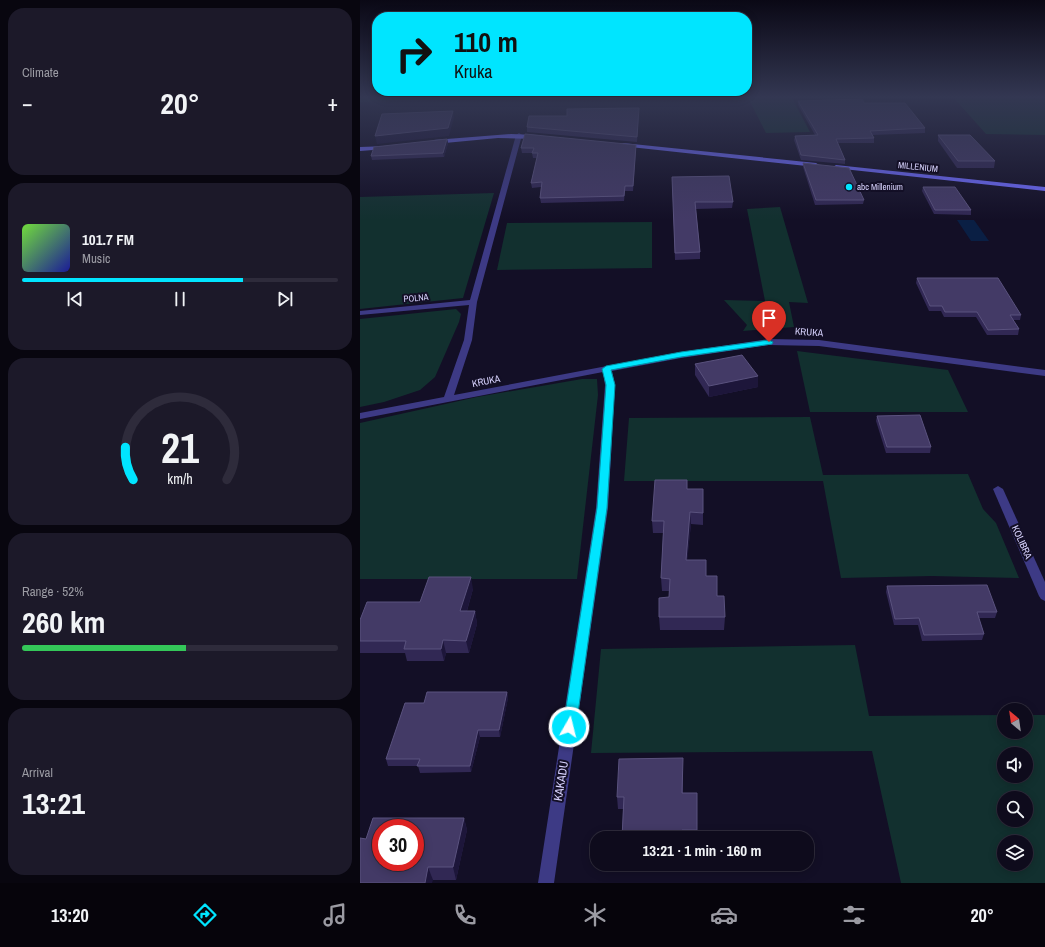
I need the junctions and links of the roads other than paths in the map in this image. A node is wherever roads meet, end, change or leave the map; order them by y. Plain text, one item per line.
1 (472, 137) edge
2 (518, 137) edge
3 (430, 142) edge
4 (617, 144) edge
5 (393, 146) edge
6 (360, 149) edge
7 (1045, 189) edge
8 (473, 302) junction
9 (360, 313) edge
10 (606, 369) junction
11 (1045, 373) edge
12 (448, 399) junction
13 (360, 416) edge
14 (998, 489) dead end
15 (1045, 596) edge
16 (546, 883) edge

1 - 3 street
2 - 8 street
4 - 7 street, MILLENIUM
5 - 6 street
8 - 9 street, POLNA
8 - 12 street
10 - 11 street, KRUKA
10 - 12 street, KRUKA
10 - 16 street, KAKADU
12 - 13 street, KRUKA
14 - 15 street, KOLIBRA

